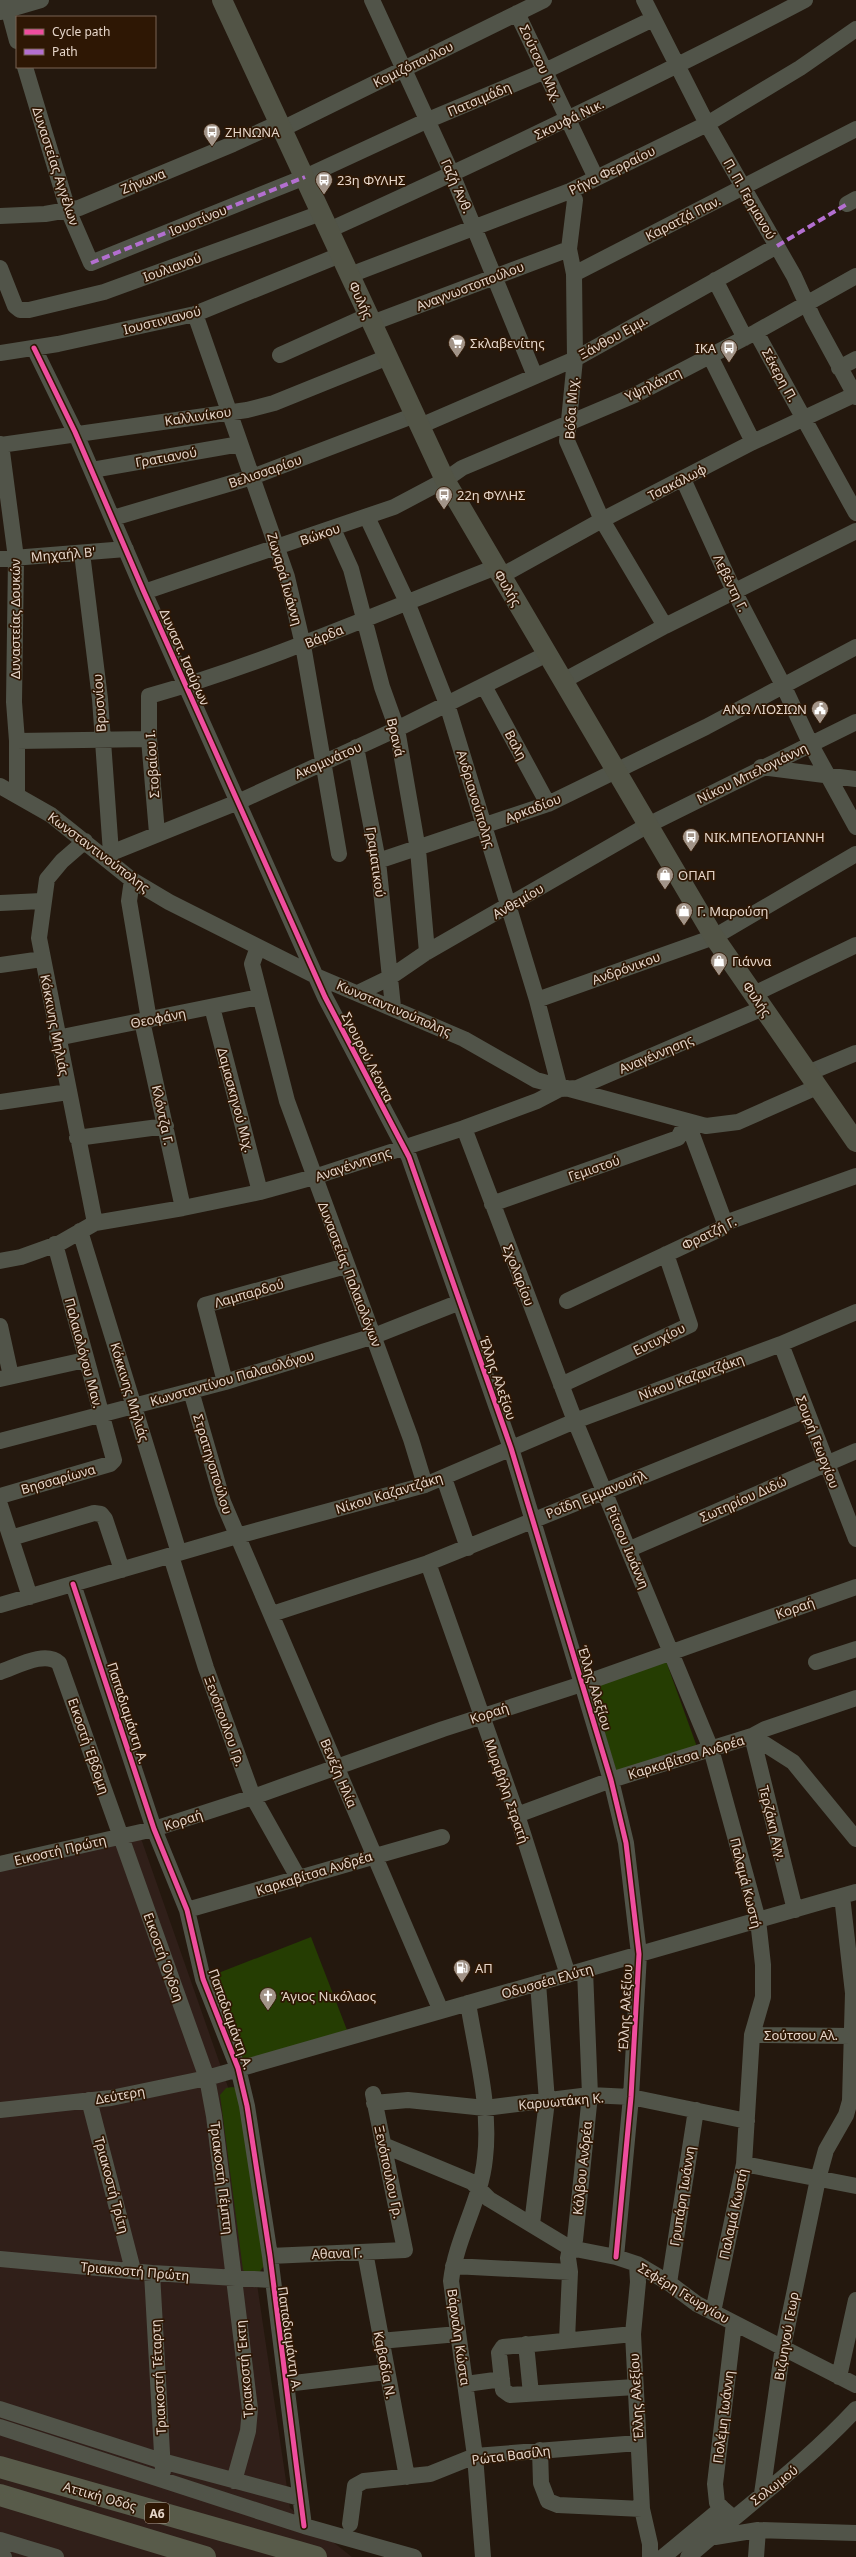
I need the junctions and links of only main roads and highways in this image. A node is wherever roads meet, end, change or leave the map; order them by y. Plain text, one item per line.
1 (222, 0) edge
2 (854, 1137) edge
3 (0, 2467) edge
4 (0, 2495) edge
5 (205, 2557) edge
6 (316, 2557) edge

1 - 2 main road, Φυλής
3 - 6 highway, Αττική Οδός / Α6
4 - 5 highway, Α6

